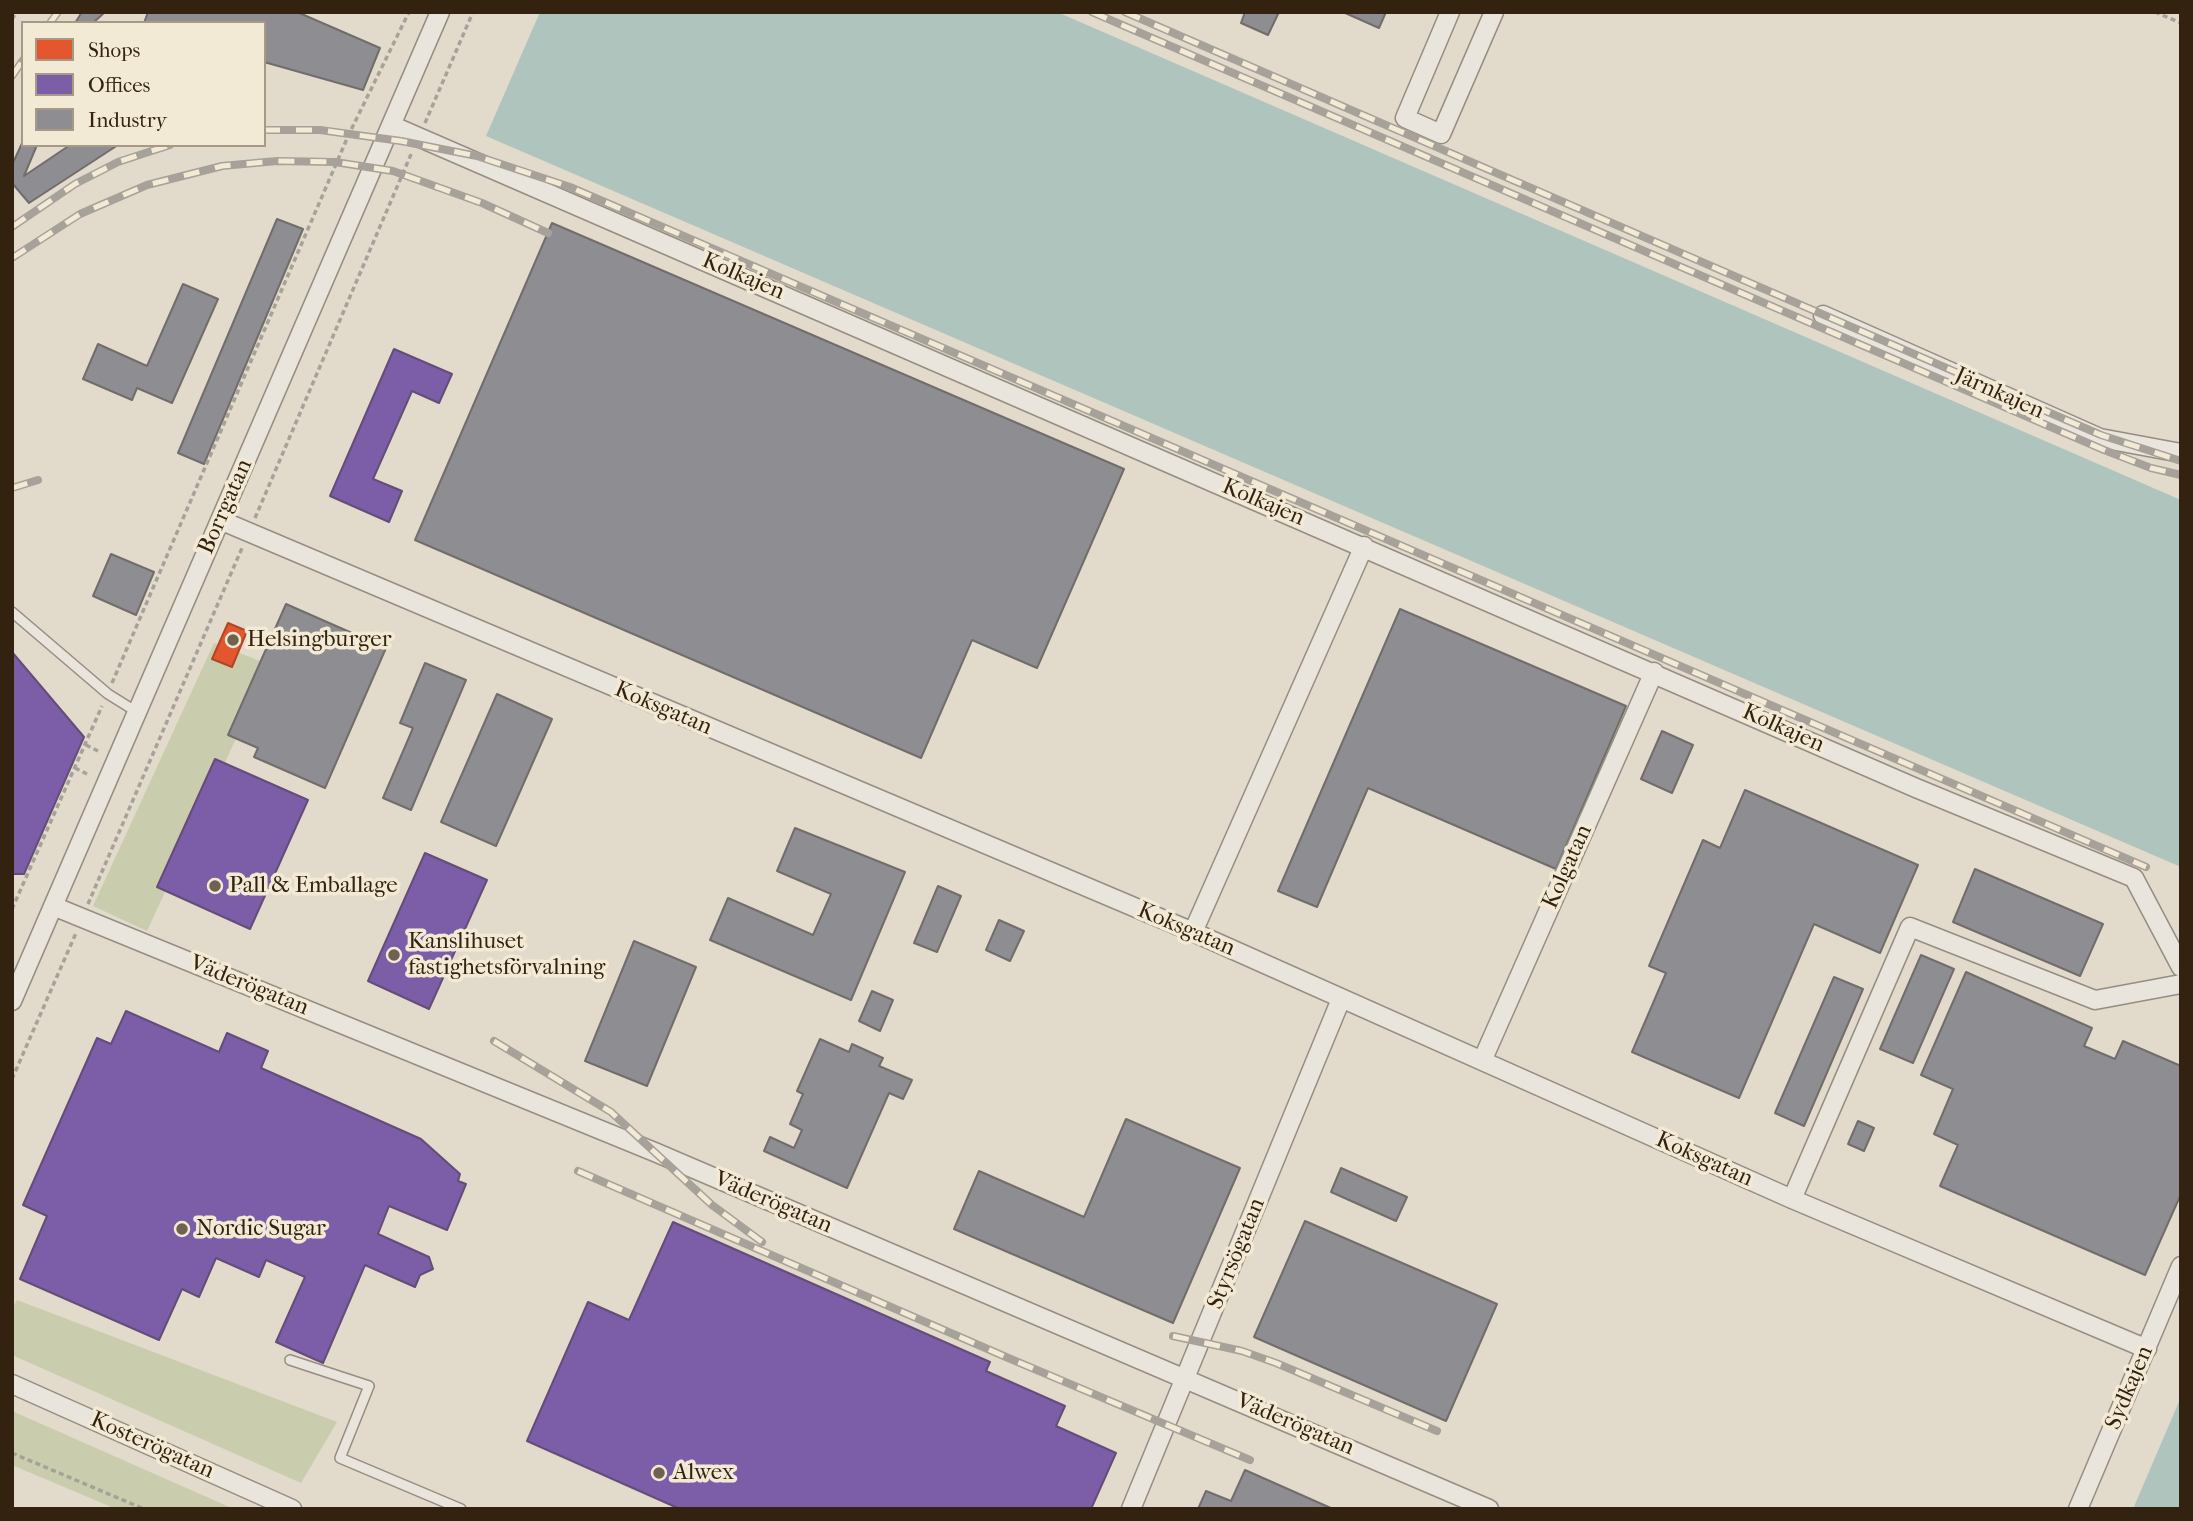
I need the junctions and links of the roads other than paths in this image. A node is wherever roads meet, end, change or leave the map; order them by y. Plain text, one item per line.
1 (440, 12) edge
2 (1450, 12) edge
3 (1494, 12) edge
4 (393, 126) junction
5 (1823, 315) dead end
6 (2181, 453) edge
7 (220, 520) junction
8 (1363, 546) junction
9 (12, 612) edge
10 (1654, 672) junction
11 (137, 712) junction
12 (53, 906) junction
13 (1194, 932) junction
14 (2181, 967) edge
15 (2181, 984) edge
16 (1341, 999) junction
17 (12, 1001) edge
18 (1482, 1061) junction
19 (1792, 1199) junction
20 (2181, 1266) edge
21 (2147, 1349) junction
22 (290, 1360) dead end
23 (1186, 1379) junction
24 (12, 1384) edge
25 (292, 1509) edge
26 (461, 1509) edge
27 (1131, 1509) edge
28 (1489, 1509) edge
29 (2078, 1509) edge

1 - 4 street, Borrgatan
2 - 3 street
4 - 7 street, Borrgatan
4 - 8 street, Kolkajen
5 - 6 street, Järnkajen
7 - 11 street, Borrgatan
7 - 13 street, Koksgatan
8 - 10 street, Kolkajen
8 - 13 street
9 - 11 lane
10 - 14 street, Kolkajen
10 - 18 street, Kolgatan
11 - 12 street, Borrgatan
12 - 17 street, Borrgatan
12 - 23 street, Väderögatan
13 - 16 street, Koksgatan
15 - 19 street
16 - 18 street, Koksgatan
16 - 23 street, Styrsögatan
18 - 19 street, Koksgatan
19 - 21 street, Koksgatan
20 - 21 street, Sydkajen
21 - 29 street, Sydkajen
22 - 26 lane
23 - 27 street, Styrsögatan
23 - 28 street, Väderögatan
24 - 25 street, Kosterögatan

